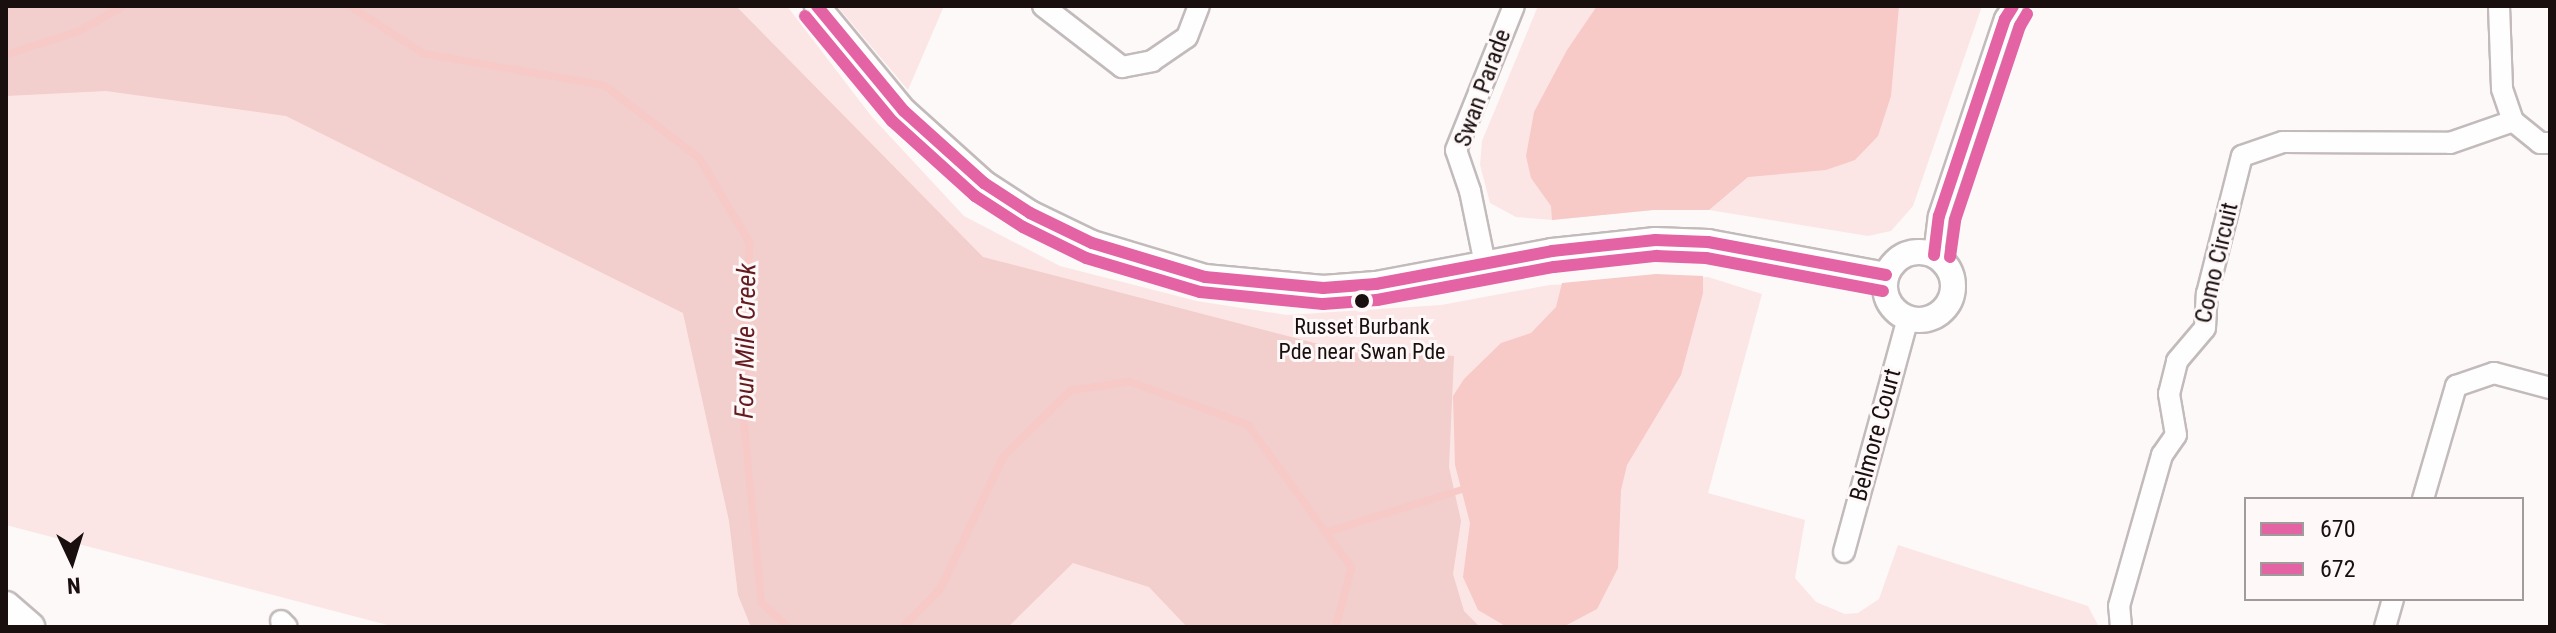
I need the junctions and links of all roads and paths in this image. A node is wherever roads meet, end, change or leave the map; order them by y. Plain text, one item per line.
1 (817, 6) edge
2 (1043, 6) edge
3 (1199, 6) edge
4 (1514, 6) edge
5 (2013, 6) edge
6 (2499, 6) edge
7 (2513, 121) junction
8 (2550, 143) edge
9 (1934, 255) junction
10 (1485, 264) junction
11 (1886, 275) junction
12 (1908, 318) junction
13 (2550, 388) edge
14 (2424, 497) edge
15 (1844, 552) dead end
16 (2392, 601) edge
17 (6, 606) edge
18 (30, 627) edge
19 (2121, 627) edge
20 (2385, 627) edge

1 - 10 street
2 - 3 street
4 - 10 street, Swan Parade
5 - 9 street
6 - 7 street
7 - 8 street
7 - 19 street, Como Circuit
9 - 11 street
9 - 12 street
10 - 11 street
11 - 12 street
12 - 15 street, Belmore Court
13 - 14 street
16 - 20 street
17 - 18 main road

